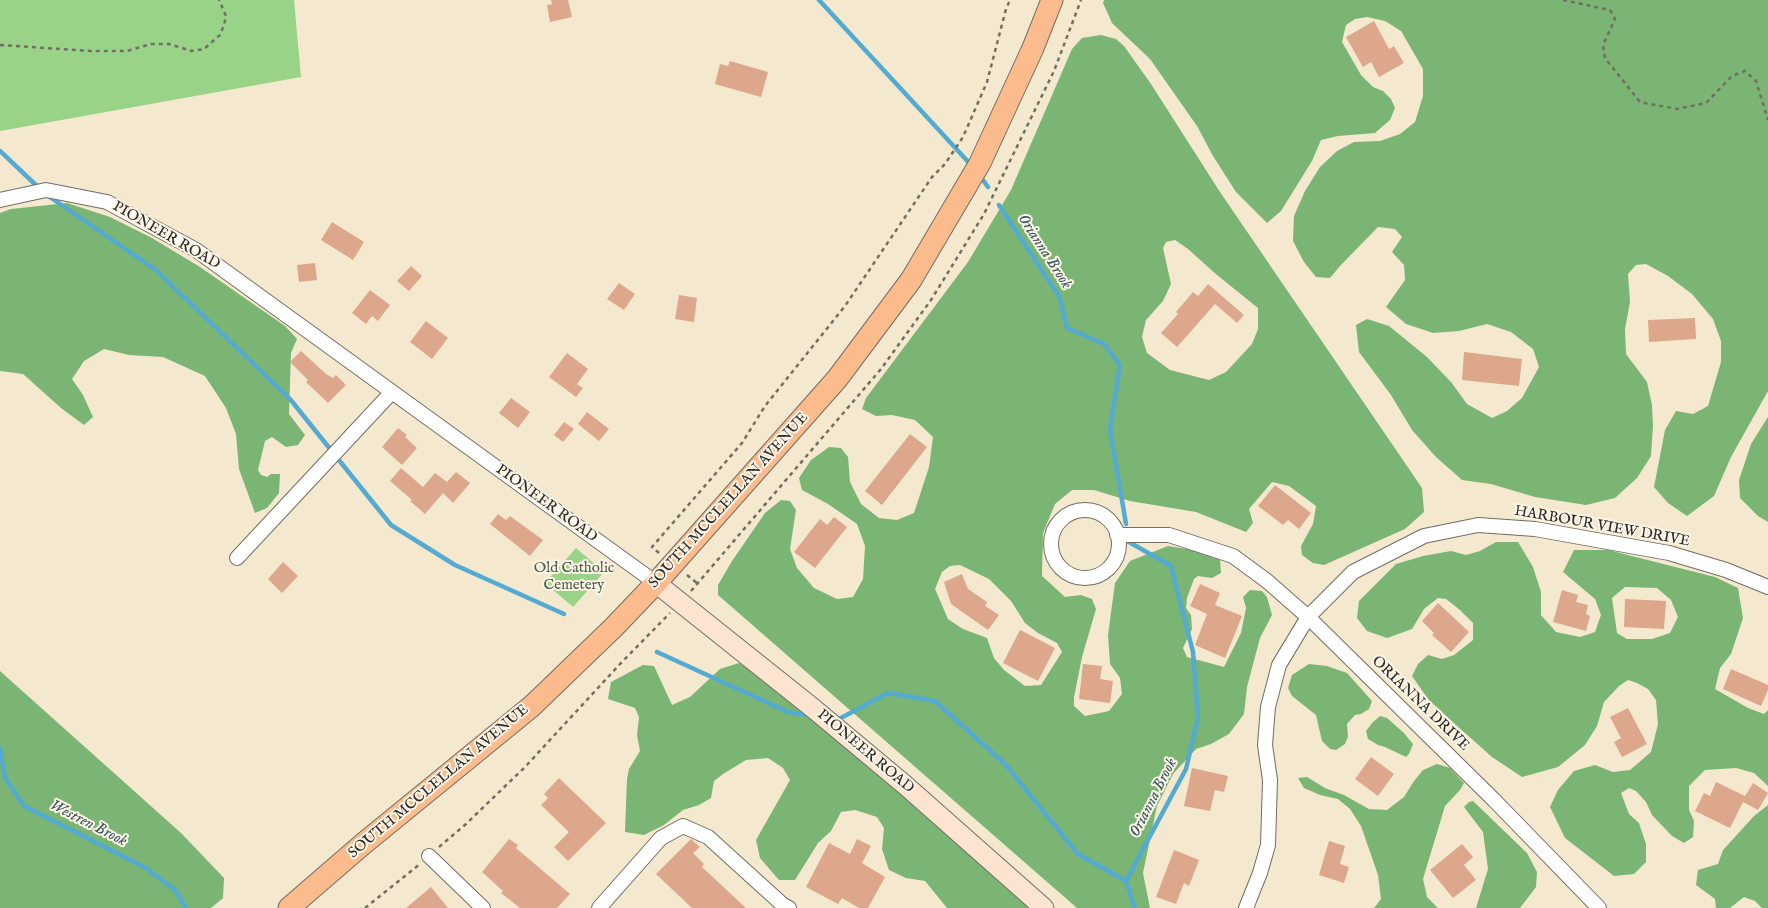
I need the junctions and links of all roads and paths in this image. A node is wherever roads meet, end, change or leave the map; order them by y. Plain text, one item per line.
1 (220, 0) edge
2 (1010, 0) edge
3 (1052, 0) edge
4 (1563, 0) edge
5 (0, 45) edge
6 (1768, 120) edge
7 (0, 200) edge
8 (392, 392) junction
9 (1117, 535) junction
10 (237, 558) dead end
11 (673, 564) junction
12 (656, 583) junction
13 (697, 583) dead end
14 (1768, 587) edge
15 (1308, 617) junction
16 (429, 856) dead end
17 (289, 908) edge
18 (483, 908) edge
19 (599, 908) edge
20 (789, 908) edge
21 (1044, 908) edge
22 (1246, 908) edge
23 (1599, 908) edge

1 - 5 path
2 - 11 path
3 - 11 main road, SOUTH MCCLELLAN AVENUE
4 - 6 path
7 - 8 street, PIONEER ROAD
8 - 10 street
8 - 12 street, PIONEER ROAD
9 - 9 street
9 - 15 street, ORIANNA DRIVE
11 - 12 main road, SOUTH MCCLELLAN AVENUE
11 - 13 path
12 - 17 main road, SOUTH MCCLELLAN AVENUE
12 - 21 street, PIONEER ROAD
14 - 15 street, HARBOUR VIEW DRIVE
15 - 22 street, HARBOUR VIEW DRIVE
15 - 23 street, ORIANNA DRIVE
16 - 18 street
19 - 20 street

